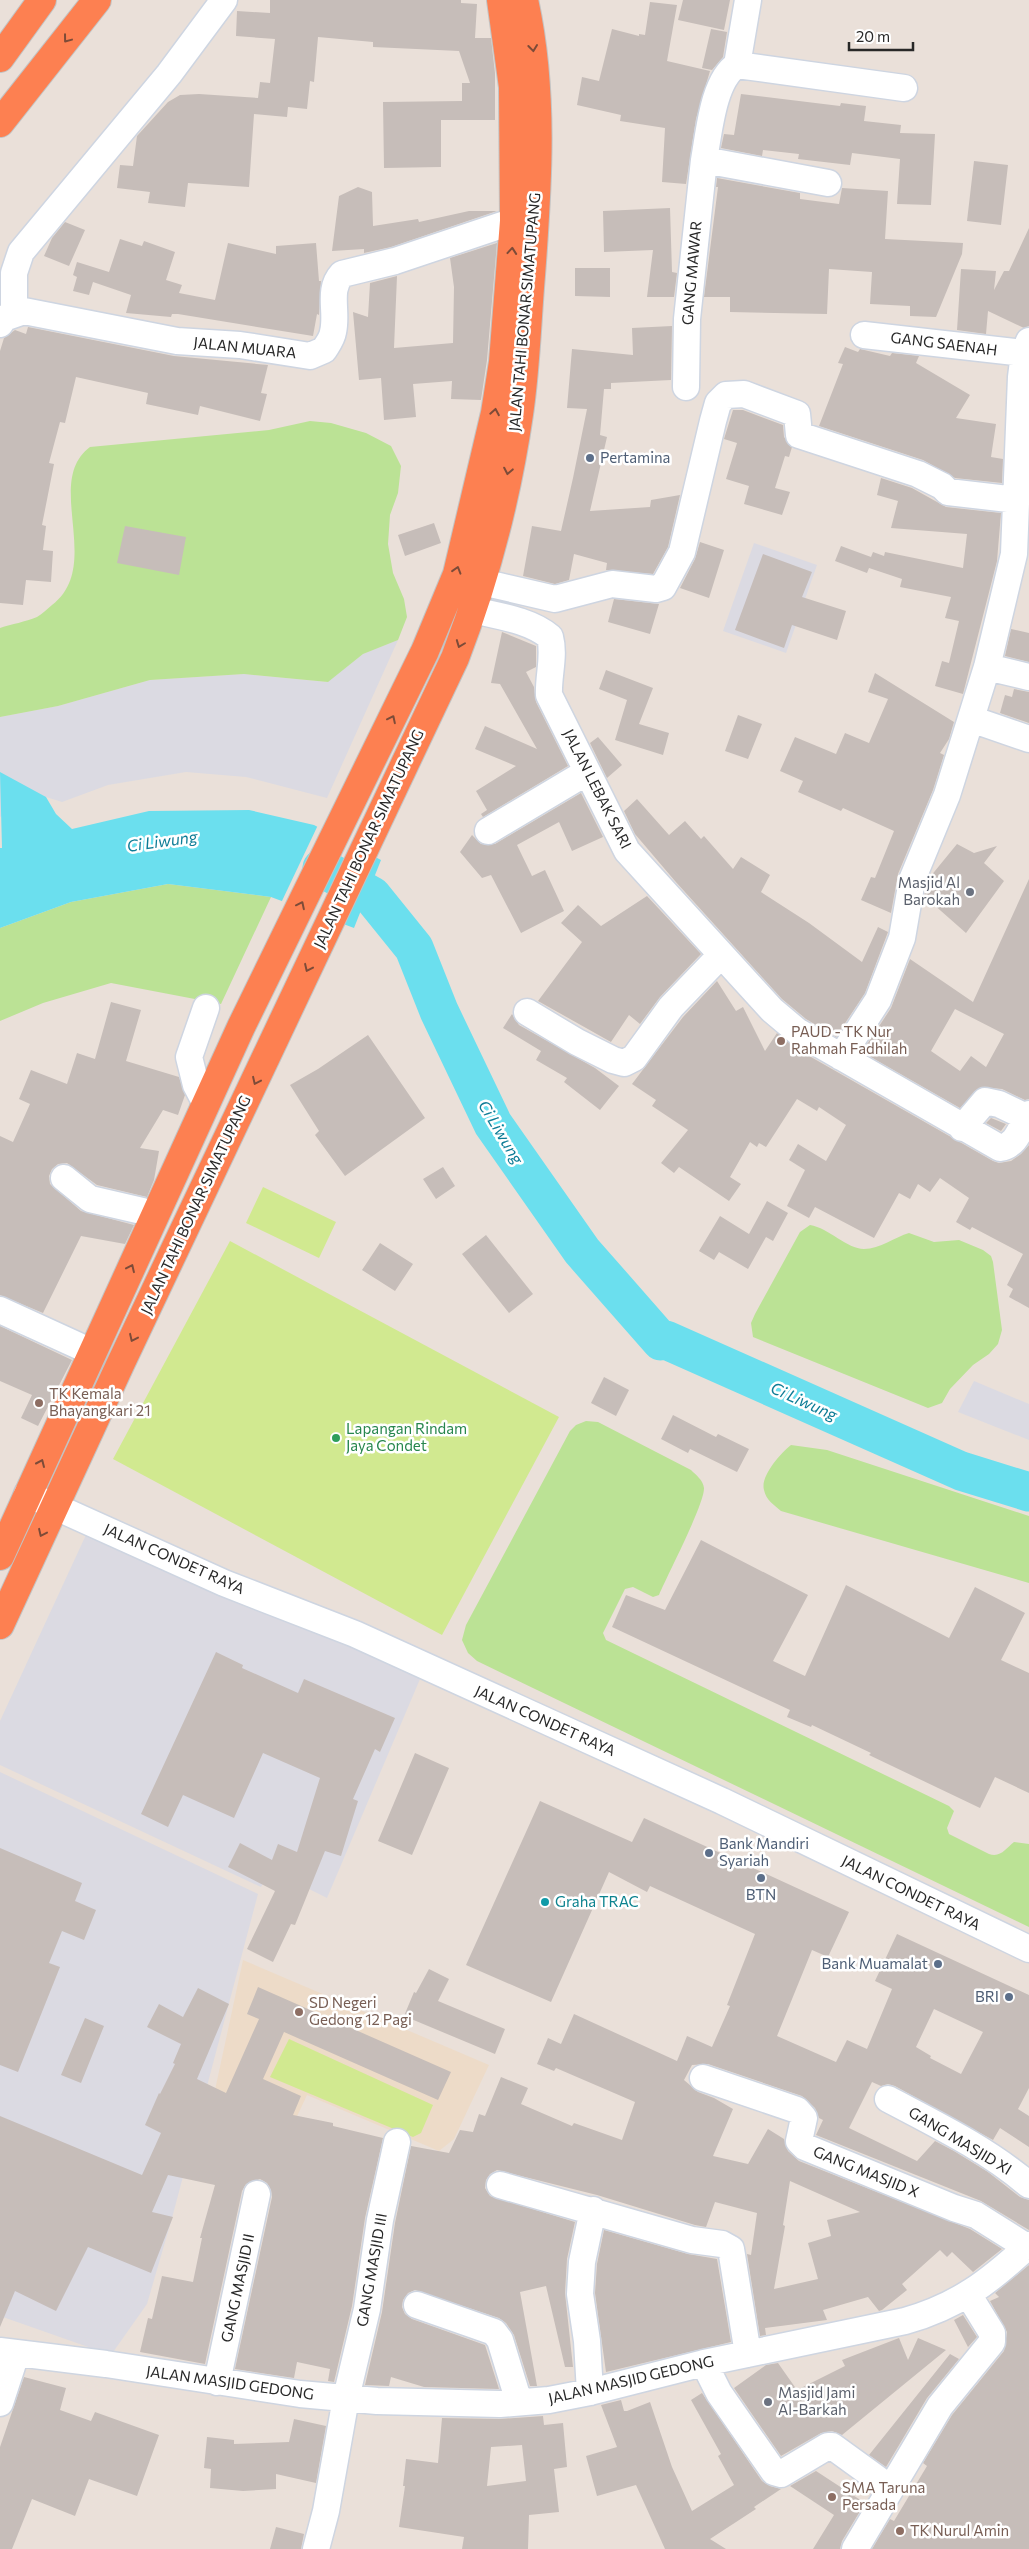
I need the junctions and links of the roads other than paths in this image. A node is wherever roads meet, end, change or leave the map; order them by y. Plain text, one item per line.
1 (42, 0) edge
2 (97, 0) edge
3 (224, 0) edge
4 (501, 0) edge
5 (524, 0) edge
6 (748, 0) edge
7 (0, 58) edge
8 (737, 65) junction
9 (904, 88) dead end
10 (0, 123) edge
11 (704, 160) junction
12 (828, 183) dead end
13 (514, 220) junction
14 (7, 318) edge
15 (864, 335) dead end
16 (1027, 347) edge
17 (686, 387) dead end
18 (1017, 500) junction
19 (482, 582) junction
20 (473, 610) junction
21 (987, 667) junction
22 (1029, 677) edge
23 (971, 720) junction
24 (1029, 739) edge
25 (587, 772) junction
26 (488, 831) dead end
27 (721, 955) junction
28 (206, 1008) dead end
29 (528, 1012) dead end
30 (841, 1057) junction
31 (206, 1104) junction
32 (1028, 1116) edge
33 (962, 1128) junction
34 (64, 1178) dead end
35 (155, 1214) junction
36 (0, 1310) edge
37 (86, 1350) junction
38 (120, 1365) junction
39 (28, 1494) junction
40 (55, 1506) junction
41 (0, 1556) edge
42 (0, 1625) edge
43 (1029, 1949) edge
44 (703, 2078) dead end
45 (888, 2099) dead end
46 (397, 2142) dead end
47 (500, 2185) dead end
48 (1029, 2186) edge
49 (257, 2194) dead end
50 (593, 2210) junction
51 (1028, 2246) edge
52 (968, 2294) junction
53 (417, 2305) dead end
54 (8, 2353) edge
55 (748, 2354) junction
56 (704, 2363) junction
57 (217, 2382) junction
58 (590, 2392) junction
59 (346, 2398) junction
60 (519, 2402) junction
61 (0, 2403) edge
62 (890, 2488) junction
63 (316, 2549) edge
64 (855, 2549) edge

1 - 7 highway
2 -> 10 highway
3 - 14 street
4 - 13 highway, JALAN TAHI BONAR SIMATUPANG
5 -> 19 highway, JALAN TAHI BONAR SIMATUPANG
6 - 8 street
8 - 9 street
8 - 11 street, GANG MAWAR
11 - 12 street
11 - 17 street, GANG MAWAR
13 - 14 street, JALAN MUARA
31 -> 13 highway, JALAN TAHI BONAR SIMATUPANG
15 - 16 street, GANG SAENAH
16 - 18 street
18 - 19 street
18 - 21 street
19 - 20 highway, JALAN TAHI BONAR SIMATUPANG
20 - 25 street, JALAN LEBAK SARI
20 -> 38 highway, JALAN TAHI BONAR SIMATUPANG
21 - 22 street
21 - 23 street
23 - 24 street
23 - 30 street
25 - 26 street
25 - 27 street, JALAN LEBAK SARI
27 - 29 street
27 - 30 street, JALAN LEBAK SARI
28 - 31 street
30 - 33 street, JALAN LEBAK SARI
31 - 35 highway, JALAN TAHI BONAR SIMATUPANG
32 - 33 street
32 - 33 street, JALAN LEBAK SARI
34 - 35 street
37 -> 35 highway, JALAN TAHI BONAR SIMATUPANG
36 - 37 street
37 - 38 highway
39 -> 37 highway, JALAN TAHI BONAR SIMATUPANG
38 - 40 highway, JALAN TAHI BONAR SIMATUPANG
39 - 40 street, JALAN CONDET RAYA
39 - 41 highway, JALAN TAHI BONAR SIMATUPANG
40 -> 42 highway, JALAN TAHI BONAR SIMATUPANG
40 - 43 street, JALAN CONDET RAYA
44 - 51 street, GANG MASJID X
45 - 48 street, GANG MASJID XI
46 - 59 street, GANG MASJID III
47 - 50 street
49 - 57 street, GANG MASJID II
50 - 55 street
50 - 58 street
51 - 52 street, JALAN MASJID GEDONG
52 - 55 street, JALAN MASJID GEDONG
52 - 62 street
53 - 60 street
54 - 57 street, JALAN MASJID GEDONG
54 - 61 street
55 - 56 street, JALAN MASJID GEDONG
56 - 58 street, JALAN MASJID GEDONG
56 - 62 street
57 - 59 street, JALAN MASJID GEDONG
58 - 60 street, JALAN MASJID GEDONG
59 - 60 street, JALAN MASJID GEDONG
59 - 63 street, GANG MASJID III
62 - 64 street

